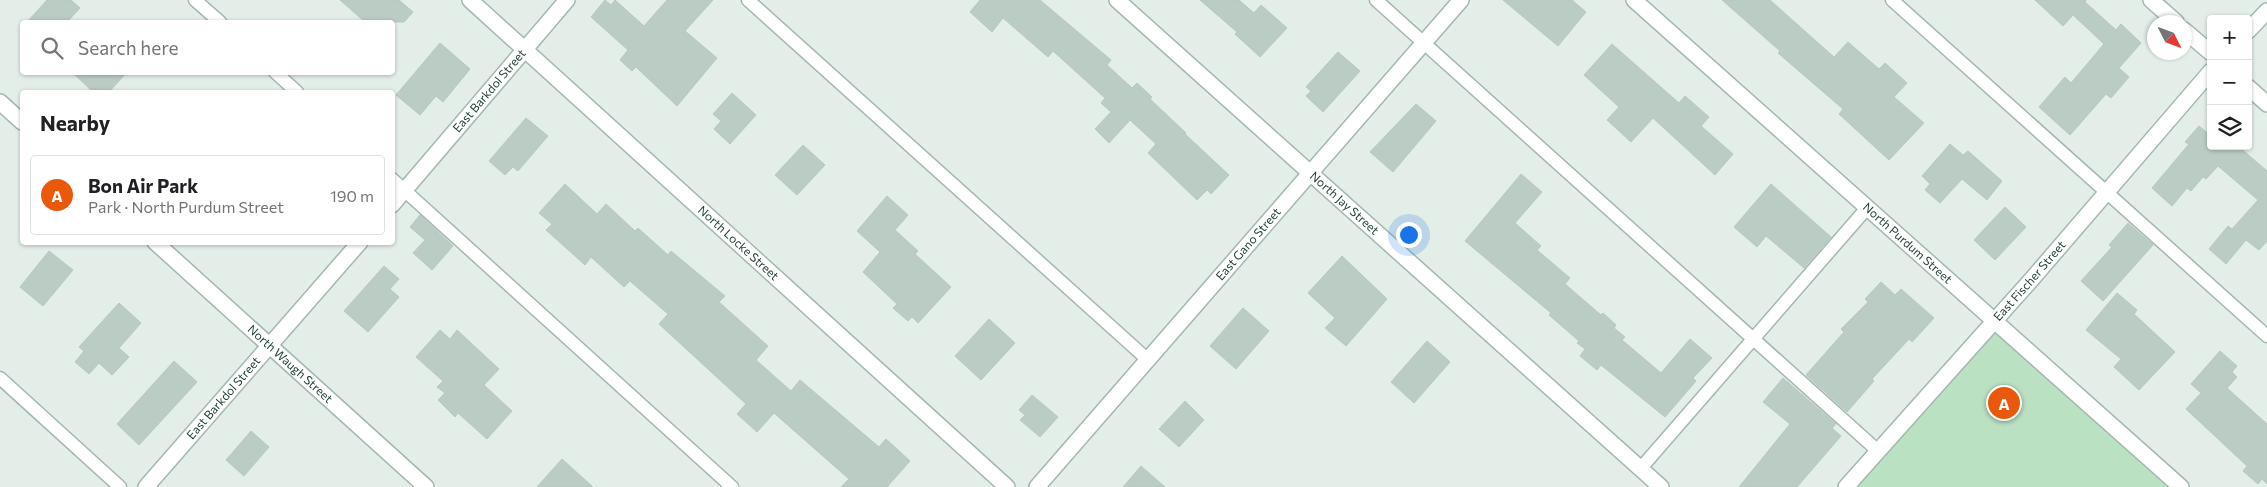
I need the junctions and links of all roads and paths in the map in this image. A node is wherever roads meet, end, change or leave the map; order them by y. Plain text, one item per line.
1 (195, 0) edge
2 (470, 0) edge
3 (567, 0) edge
4 (748, 0) edge
5 (1117, 0) edge
6 (1376, 0) edge
7 (1461, 0) edge
8 (1634, 0) edge
9 (1892, 0) edge
10 (2151, 0) edge
11 (2267, 11) edge
12 (2168, 15) edge
13 (218, 20) edge
14 (2252, 27) edge
15 (2192, 37) edge
16 (1422, 44) junction
17 (525, 49) junction
18 (2207, 50) edge
19 (278, 75) edge
20 (2207, 77) edge
21 (295, 90) edge
22 (2252, 91) edge
23 (0, 102) edge
24 (2267, 104) edge
25 (20, 120) edge
26 (1312, 173) junction
27 (395, 182) edge
28 (405, 190) junction
29 (2106, 191) junction
30 (395, 202) edge
31 (1867, 208) junction
32 (158, 245) edge
33 (357, 245) edge
34 (1995, 320) junction
35 (2267, 336) edge
36 (1754, 338) junction
37 (270, 347) junction
38 (1147, 359) junction
39 (0, 378) edge
40 (1878, 451) junction
41 (1641, 468) junction
42 (120, 487) edge
43 (146, 487) edge
44 (426, 487) edge
45 (732, 487) edge
46 (1007, 487) edge
47 (1037, 487) edge
48 (1661, 487) edge
49 (1846, 487) edge
50 (2181, 487) edge

1 - 13 lane
2 - 17 street, North Locke Street
3 - 17 street, East Barkdol Street
4 - 38 lane
5 - 26 street, North Jay Street
6 - 16 lane
7 - 16 street, East Gano Street
8 - 31 street, North Purdum Street
9 - 29 lane
10 - 12 street
11 - 14 street
15 - 18 street
16 - 26 street, East Gano Street
16 - 36 lane
17 - 28 street, East Barkdol Street
17 - 46 street, North Locke Street
19 - 21 lane
20 - 29 street, East Fischer Street
22 - 24 street
23 - 25 street
26 - 38 street, East Gano Street
26 - 41 street, North Jay Street
27 - 28 lane
28 - 30 street, East Barkdol Street
28 - 45 lane
29 - 34 street, East Fischer Street
29 - 35 lane
31 - 34 street, North Purdum Street
31 - 36 lane
32 - 37 street, North Waugh Street
33 - 37 street, East Barkdol Street
34 - 40 street, East Fischer Street
34 - 50 street, North Purdum Street
36 - 40 lane
36 - 41 lane
37 - 43 street, East Barkdol Street
37 - 44 street, North Waugh Street
38 - 47 street, East Gano Street
39 - 42 lane
40 - 49 street, East Fischer Street
41 - 48 street, North Jay Street

